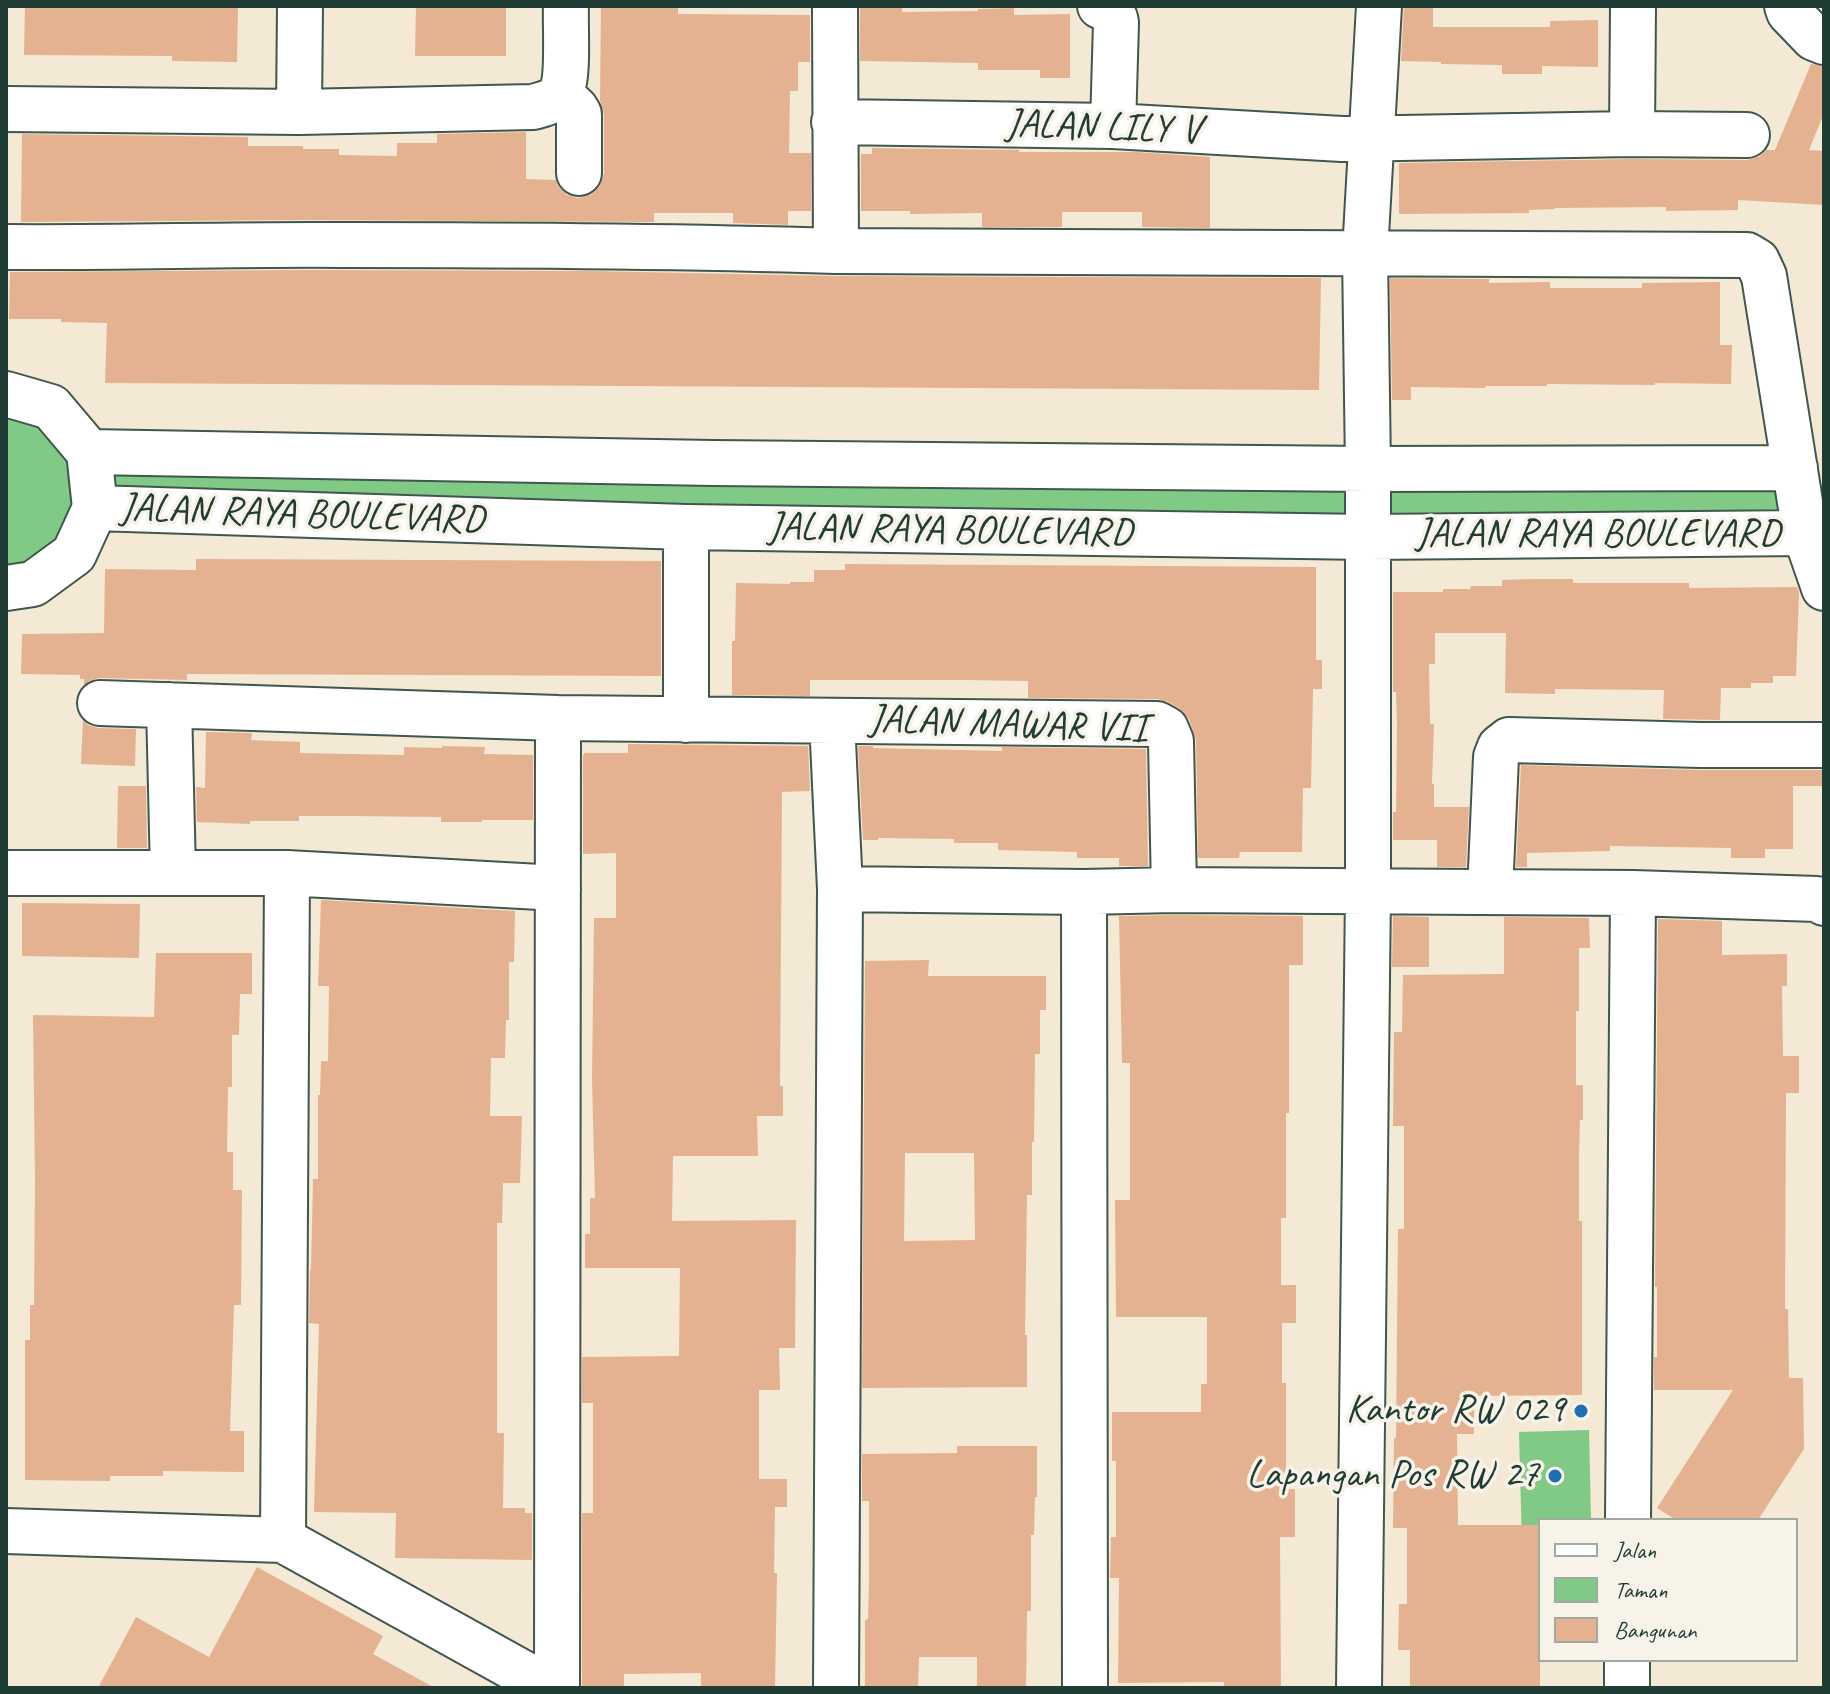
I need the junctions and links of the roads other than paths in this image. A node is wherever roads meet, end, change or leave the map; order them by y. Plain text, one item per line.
1 (300, 6) edge
2 (566, 6) edge
3 (835, 6) edge
4 (1100, 6) edge
5 (1379, 6) edge
6 (1633, 6) edge
7 (1787, 6) edge
8 (1824, 42) edge
9 (560, 94) junction
10 (6, 109) edge
11 (299, 112) junction
12 (834, 122) junction
13 (1113, 126) junction
14 (1632, 134) junction
15 (1747, 135) dead end
16 (1371, 138) junction
17 (579, 173) dead end
18 (6, 247) edge
19 (836, 251) junction
20 (1365, 253) junction
21 (6, 394) edge
22 (89, 452) junction
23 (1795, 468) junction
24 (1368, 469) junction
25 (95, 508) junction
26 (686, 527) junction
27 (1805, 533) junction
28 (1368, 537) junction
29 (6, 588) edge
30 (1824, 588) edge
31 (100, 703) dead end
32 (169, 705) junction
33 (558, 718) junction
34 (686, 720) junction
35 (832, 721) junction
36 (1824, 745) edge
37 (6, 873) edge
38 (173, 873) junction
39 (287, 873) junction
40 (558, 888) junction
41 (840, 889) junction
42 (1174, 890) junction
43 (1368, 891) junction
44 (1084, 892) junction
45 (1490, 892) junction
46 (1633, 893) junction
47 (1824, 903) edge
48 (1628, 1518) edge
49 (6, 1531) edge
50 (283, 1540) junction
51 (1627, 1662) edge
52 (550, 1688) edge
53 (557, 1688) edge
54 (836, 1688) edge
55 (1085, 1688) edge
56 (1359, 1688) edge
57 (1627, 1688) edge

1 - 11 street
2 - 9 street
3 - 12 street
4 - 13 street
5 - 16 street
6 - 14 street
7 - 8 street
9 - 11 street
9 - 17 street
10 - 11 street
12 - 13 street, JALAN LILY V
12 - 19 street
13 - 16 street, JALAN LILY V
14 - 15 street, JALAN LILY V
14 - 16 street, JALAN LILY V
16 - 20 street
18 - 19 street
19 - 20 street
20 - 23 street
20 - 24 street
21 - 22 street
22 - 24 street, JALAN RAYA BOULEVARD
22 - 25 street
23 - 24 street, JALAN RAYA BOULEVARD
23 - 27 street
24 - 28 street
25 - 26 street, JALAN RAYA BOULEVARD
25 - 29 street
26 - 28 street, JALAN RAYA BOULEVARD
26 - 34 street
27 - 28 street, JALAN RAYA BOULEVARD
27 - 30 street
28 - 43 street
31 - 32 street, JALAN MAWAR VII
32 - 33 street, JALAN MAWAR VII
32 - 38 street
33 - 34 street, JALAN MAWAR VII
33 - 40 street
34 - 35 street, JALAN MAWAR VII
35 - 41 street
35 - 42 street, JALAN MAWAR VII
36 - 45 street
37 - 38 street
38 - 39 street
39 - 40 street
39 - 50 street
40 - 53 street
41 - 44 street
41 - 54 street
42 - 43 street
42 - 44 street
43 - 45 street
43 - 56 street
44 - 55 street
45 - 46 street
46 - 47 street
46 - 48 street
49 - 50 street
50 - 52 street
51 - 57 street

